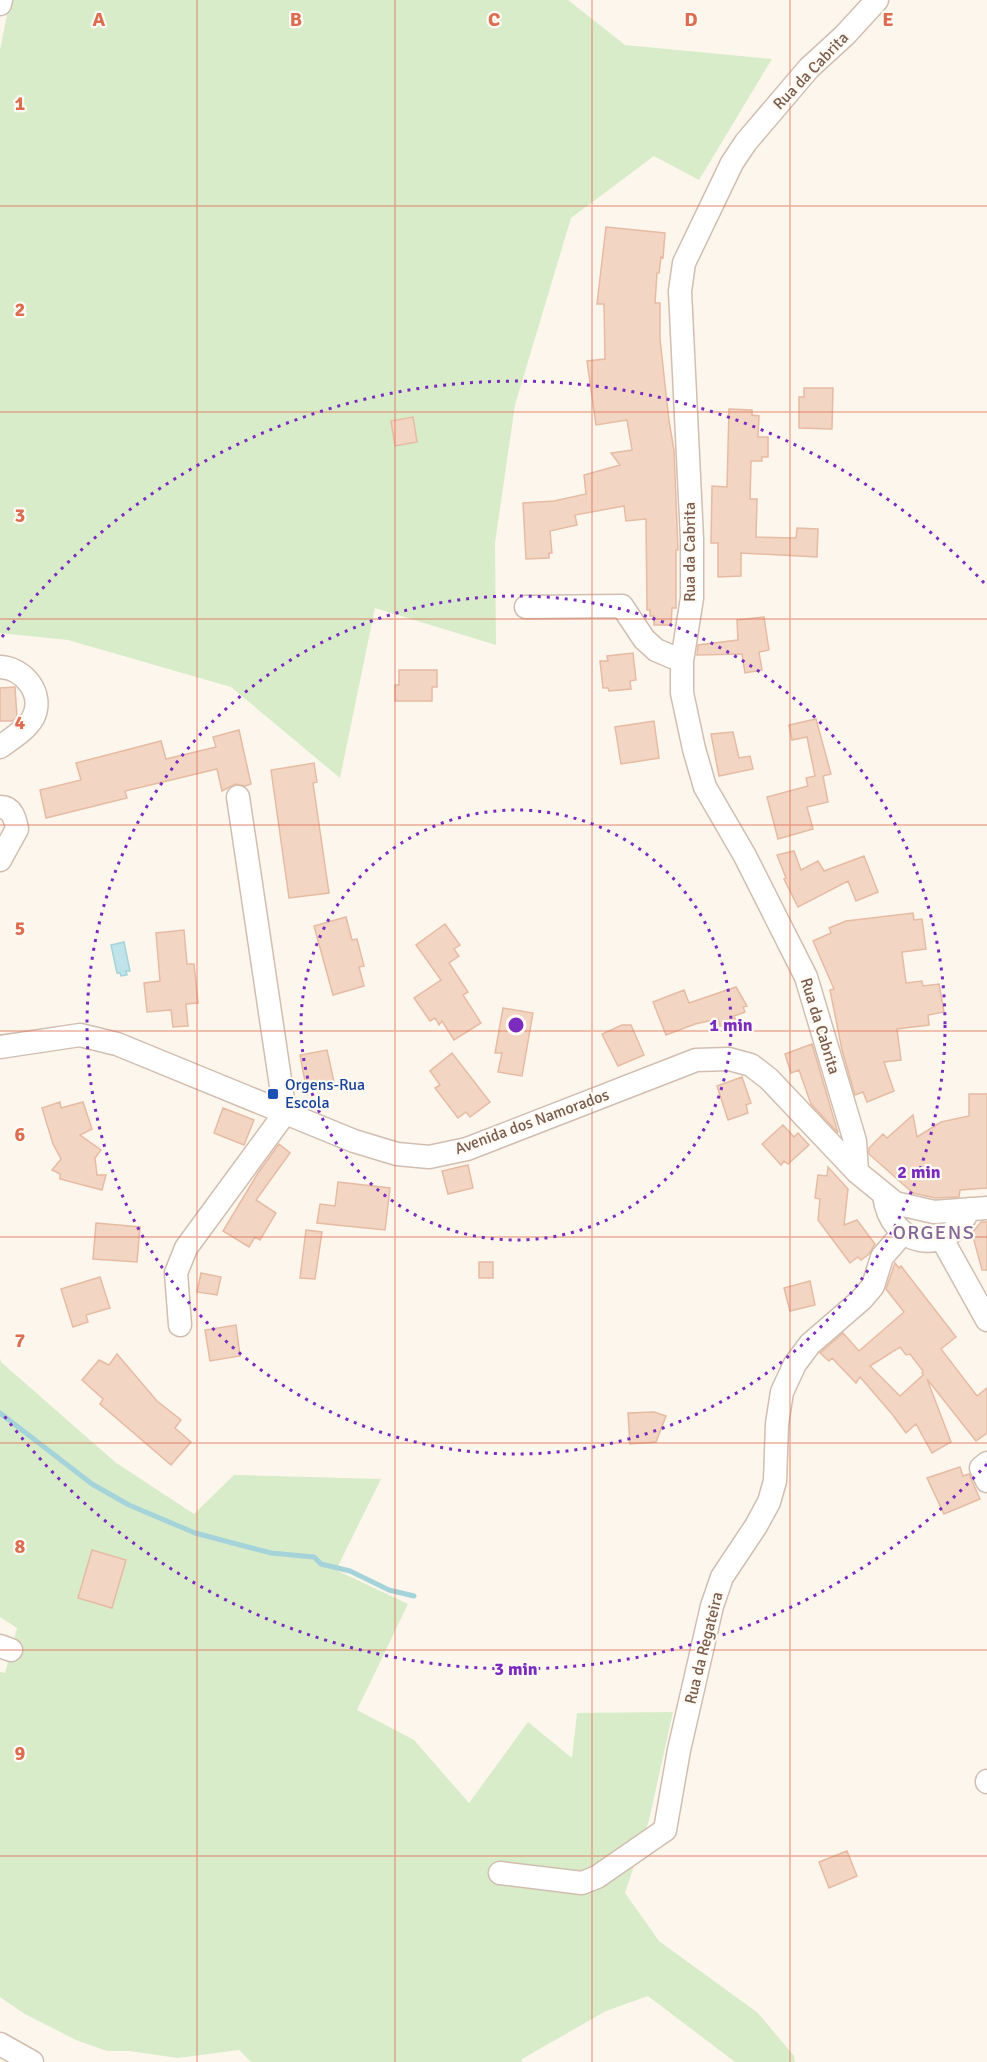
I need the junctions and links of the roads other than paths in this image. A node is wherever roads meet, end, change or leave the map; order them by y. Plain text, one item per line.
1 (877, 0) edge
2 (526, 607) dead end
3 (682, 661) junction
4 (0, 667) edge
5 (0, 747) edge
6 (238, 797) dead end
7 (0, 807) edge
8 (0, 860) edge
9 (0, 1047) edge
10 (285, 1113) junction
11 (856, 1172) junction
12 (884, 1195) junction
13 (978, 1208) edge
14 (903, 1233) junction
15 (942, 1239) junction
16 (987, 1320) edge
17 (180, 1324) dead end
18 (987, 1463) edge
19 (987, 1481) edge
20 (500, 1873) dead end
21 (5, 2051) edge
22 (32, 2062) edge

1 - 3 street, Rua da Cabrita
2 - 3 street
3 - 11 street, Rua da Cabrita
4 - 5 street
6 - 10 street
7 - 8 street
9 - 10 street, Avenida dos Namorados
10 - 11 street, Avenida dos Namorados
10 - 17 street
11 - 12 street, Avenida dos Namorados
12 - 13 street, Avenida dos Namorados
12 - 14 street
13 - 15 street
14 - 15 street
14 - 20 street, Rua da Regateira
15 - 16 street
18 - 19 street
21 - 22 street

